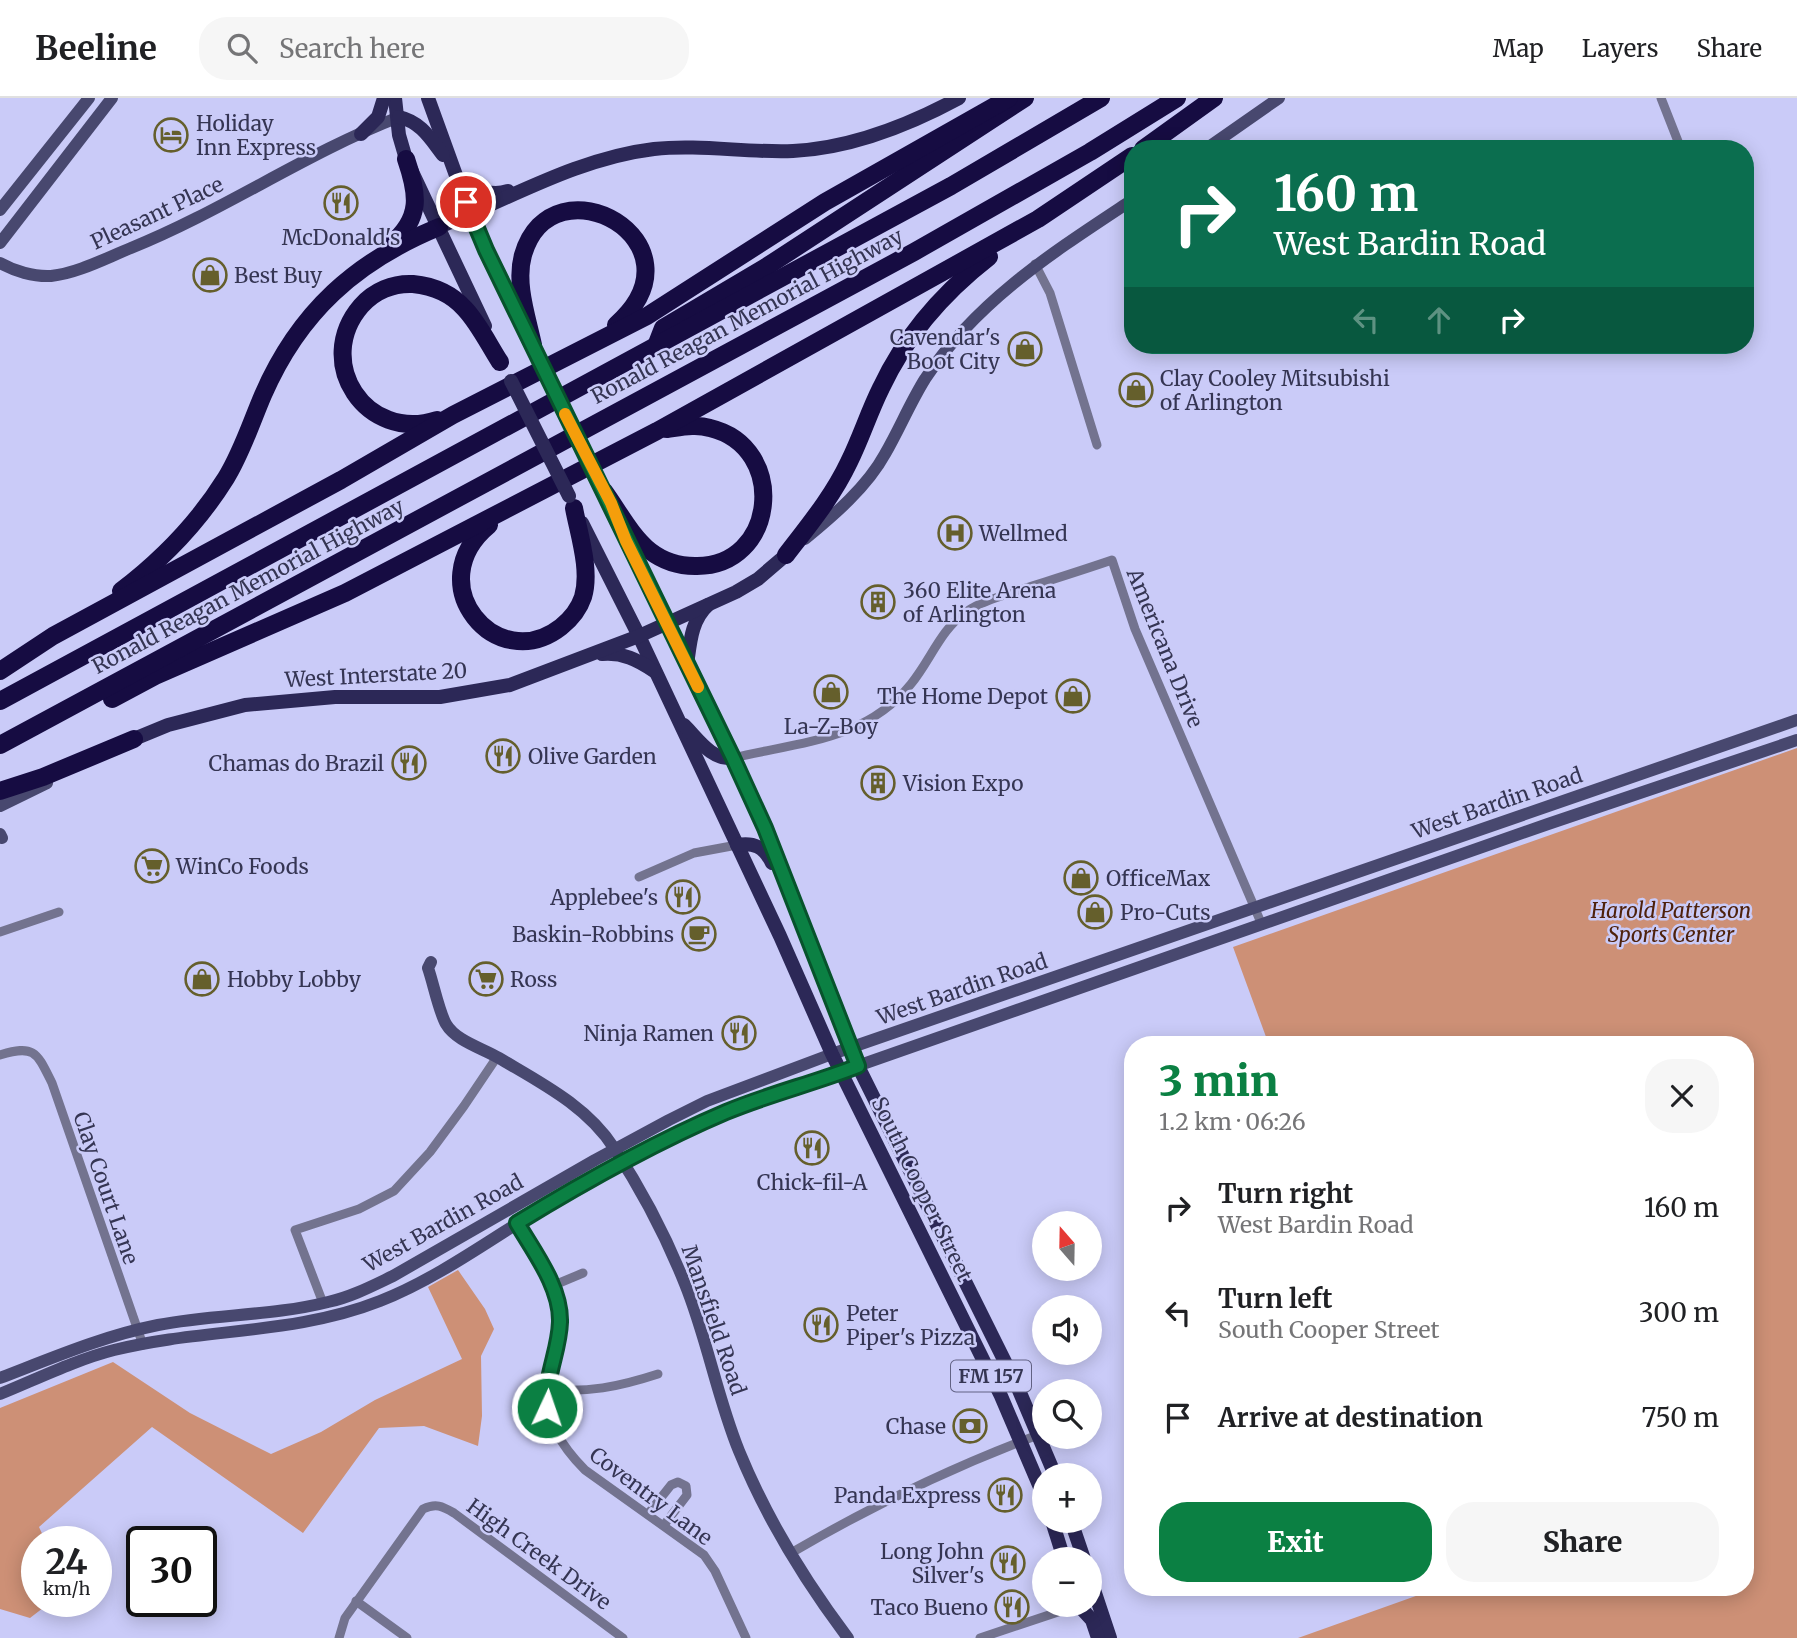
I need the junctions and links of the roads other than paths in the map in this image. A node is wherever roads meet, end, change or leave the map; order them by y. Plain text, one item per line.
1 (89, 98) edge
2 (112, 98) edge
3 (384, 98) edge
4 (395, 98) edge
5 (428, 98) edge
6 (960, 98) edge
7 (1009, 98) edge
8 (1025, 98) edge
9 (1101, 98) edge
10 (1177, 98) edge
11 (1214, 98) edge
12 (1279, 98) edge
13 (1661, 98) edge
14 (399, 117) junction
15 (361, 134) junction
16 (1156, 140) edge
17 (1219, 140) edge
18 (1677, 140) edge
19 (407, 159) junction
20 (1124, 161) edge
21 (455, 173) junction
22 (537, 184) junction
23 (1124, 205) edge
24 (0, 210) edge
25 (470, 214) junction
26 (1038, 219) junction
27 (439, 227) junction
28 (0, 243) edge
29 (374, 259) junction
30 (0, 263) edge
31 (1035, 264) junction
32 (533, 345) junction
33 (656, 345) junction
34 (573, 354) junction
35 (500, 362) junction
36 (453, 415) junction
37 (657, 431) junction
38 (1097, 445) dead end
39 (604, 491) junction
40 (529, 497) junction
41 (572, 502) junction
42 (786, 555) junction
43 (709, 604) junction
44 (666, 622) junction
45 (53, 636) junction
46 (639, 636) junction
47 (590, 655) junction
48 (687, 665) junction
49 (0, 671) edge
50 (657, 674) junction
51 (0, 701) edge
52 (678, 719) junction
53 (1797, 720) edge
54 (32, 729) junction
55 (134, 739) junction
56 (1797, 740) edge
57 (0, 745) edge
58 (733, 758) junction
59 (0, 792) edge
60 (0, 806) edge
61 (1542, 807) junction
62 (1548, 824) junction
63 (737, 845) junction
64 (639, 877) dead end
65 (793, 901) junction
66 (1255, 909) junction
67 (59, 912) dead end
68 (1262, 925) junction
69 (0, 932) edge
70 (431, 962) dead end
71 (1059, 976) junction
72 (1066, 992) junction
73 (850, 1048) junction
74 (832, 1054) junction
75 (0, 1055) edge
76 (497, 1057) junction
77 (858, 1066) junction
78 (841, 1073) junction
79 (615, 1150) junction
80 (624, 1162) junction
81 (517, 1223) junction
82 (583, 1273) dead end
83 (552, 1286) junction
84 (323, 1303) junction
85 (137, 1329) junction
86 (143, 1345) junction
87 (658, 1374) dead end
88 (0, 1378) edge
89 (546, 1389) junction
90 (0, 1394) edge
91 (1032, 1421) edge
92 (1032, 1436) edge
93 (1021, 1441) junction
94 (1032, 1468) edge
95 (648, 1514) junction
96 (664, 1525) junction
97 (791, 1553) junction
98 (356, 1601) junction
99 (1102, 1614) edge
100 (1046, 1617) edge
101 (1083, 1617) edge
102 (1089, 1617) edge
103 (339, 1638) edge
104 (407, 1638) edge
105 (623, 1638) edge
106 (746, 1638) edge
107 (848, 1638) edge
108 (980, 1638) edge
109 (1090, 1638) edge
110 (1098, 1638) edge
111 (1110, 1638) edge

1 - 24 main road
2 - 28 main road
3 - 15 main road
4 - 14 main road, South Cooper Street / FM 157
5 - 21 main road, South Cooper Street / FM 157
6 - 22 main road
7 - 34 highway
8 - 33 highway
9 - 33 highway, Ronald Reagan Memorial Highway
10 - 54 highway, Ronald Reagan Memorial Highway
11 - 16 highway
12 - 17 main road
13 - 18 street
14 - 15 main road, Pleasant Place
14 - 19 main road, South Cooper Street / FM 157
14 - 21 main road
15 - 30 main road, Pleasant Place
19 - 27 main road, South Cooper Street / FM 157
19 - 29 highway
20 - 26 highway
21 - 22 main road
21 - 25 main road, South Cooper Street / FM 157
22 - 25 main road
23 - 31 main road, West Interstate 20
25 - 27 main road
25 - 32 main road, South Cooper Street / FM 157
26 - 37 highway
26 - 42 highway
27 - 29 highway
27 - 35 main road, South Cooper Street / FM 157
29 - 45 highway
31 - 38 street
31 - 42 main road, West Interstate 20
32 - 34 highway
32 - 39 main road, South Cooper Street / FM 157, bridge
33 - 51 highway, Ronald Reagan Memorial Highway
34 - 36 highway
35 - 36 highway
35 - 41 main road, South Cooper Street / FM 157, bridge
36 - 45 highway
37 - 39 highway
37 - 40 highway
39 - 44 main road, South Cooper Street / FM 157
40 - 41 highway
40 - 54 highway
41 - 46 main road, South Cooper Street / FM 157
42 - 43 main road, West Interstate 20
43 - 44 main road, West Interstate 20
43 - 48 main road
44 - 46 main road, West Interstate 20
44 - 48 main road, South Cooper Street / FM 157
45 - 49 highway
46 - 47 main road, West Interstate 20
46 - 50 main road, South Cooper Street / FM 157
47 - 50 main road
47 - 55 main road, West Interstate 20
48 - 58 main road, South Cooper Street / FM 157
50 - 52 main road, South Cooper Street / FM 157
52 - 58 main road
52 - 63 main road, South Cooper Street / FM 157
53 - 61 main road, West Bardin Road
54 - 57 highway, Ronald Reagan Memorial Highway
55 - 59 highway
55 - 60 main road, West Interstate 20
56 - 62 main road, West Bardin Road
58 - 65 main road, South Cooper Street / FM 157
58 - 66 street, Americana Drive
61 - 62 main road
61 - 66 main road, West Bardin Road
62 - 68 main road, West Bardin Road
63 - 64 street
63 - 65 main road
63 - 74 main road, South Cooper Street / FM 157
65 - 73 main road, South Cooper Street / FM 157
66 - 68 street, Americana Drive
66 - 71 main road, West Bardin Road
67 - 69 street
68 - 72 main road, West Bardin Road
70 - 76 main road, Mansfield Road
71 - 72 main road
71 - 73 main road, West Bardin Road
72 - 77 main road, West Bardin Road
73 - 74 main road, West Bardin Road
73 - 77 main road, South Cooper Street / FM 157
74 - 78 main road, South Cooper Street / FM 157
74 - 79 main road, West Bardin Road
75 - 85 street, Clay Court Lane
76 - 79 main road, Mansfield Road
76 - 84 street
77 - 78 main road, West Bardin Road
77 - 91 main road, South Cooper Street / FM 157
78 - 80 main road, West Bardin Road
78 - 93 main road, South Cooper Street / FM 157
79 - 80 main road, Mansfield Road
79 - 84 main road, West Bardin Road
80 - 81 main road, West Bardin Road
80 - 97 main road, Mansfield Road
81 - 83 street, Coventry Lane
81 - 86 main road, West Bardin Road
82 - 83 street
83 - 89 street, Coventry Lane
84 - 85 main road, West Bardin Road
85 - 86 street, Clay Court Lane
85 - 88 main road, West Bardin Road
86 - 90 main road, West Bardin Road
87 - 89 street
89 - 95 street, Coventry Lane
92 - 93 street
93 - 94 main road, South Cooper Street / FM 157
93 - 97 street
95 - 96 street, Coventry Lane
95 - 96 street
96 - 106 street, Coventry Lane
97 - 107 main road, Mansfield Road
98 - 103 street
98 - 104 street
98 - 105 street, High Creek Drive
99 - 111 main road
100 - 108 street
101 - 109 main road
102 - 110 main road

